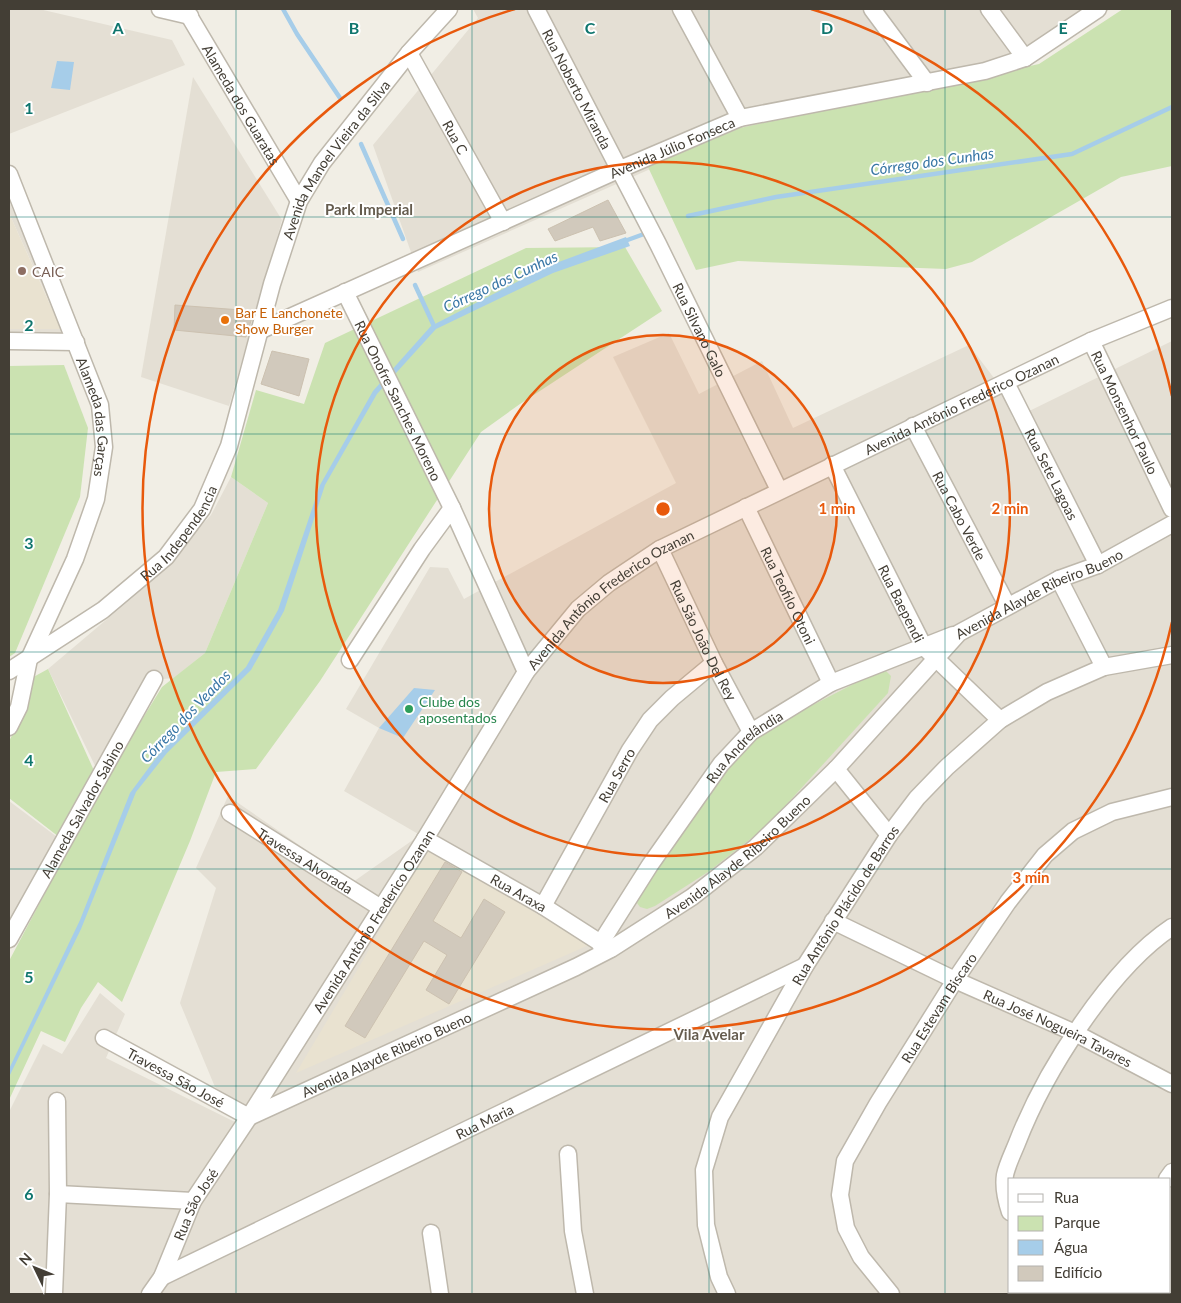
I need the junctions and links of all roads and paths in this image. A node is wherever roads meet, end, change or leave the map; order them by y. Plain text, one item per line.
1 (160, 9) edge
2 (449, 9) edge
3 (536, 9) edge
4 (681, 9) edge
5 (872, 9) edge
6 (989, 9) edge
7 (1098, 9) edge
8 (187, 12) edge
9 (409, 53) junction
10 (1025, 58) junction
11 (927, 82) junction
12 (740, 118) junction
13 (618, 170) junction
14 (9, 174) edge
15 (300, 200) junction
16 (503, 222) junction
17 (345, 292) junction
18 (1172, 308) edge
19 (259, 331) junction
20 (9, 341) edge
21 (1091, 341) junction
22 (76, 342) junction
23 (1006, 383) junction
24 (913, 426) junction
25 (832, 465) junction
26 (779, 490) junction
27 (746, 507) junction
28 (452, 508) junction
29 (1172, 509) edge
30 (1172, 524) edge
31 (660, 548) junction
32 (1098, 565) junction
33 (1059, 579) junction
34 (1007, 605) junction
35 (930, 653) junction
36 (1172, 655) edge
37 (29, 659) junction
38 (350, 660) dead end
39 (714, 663) junction
40 (1104, 666) junction
41 (9, 671) edge
42 (526, 672) junction
43 (154, 680) dead end
44 (831, 683) junction
45 (14, 702) edge
46 (1000, 720) junction
47 (9, 727) edge
48 (751, 732) junction
49 (836, 769) junction
50 (1172, 797) edge
51 (230, 813) dead end
52 (889, 835) junction
53 (425, 839) junction
54 (543, 906) junction
55 (381, 908) junction
56 (834, 921) junction
57 (1172, 927) edge
58 (9, 939) edge
59 (605, 946) junction
60 (805, 966) junction
61 (955, 980) junction
62 (1075, 1033) junction
63 (104, 1038) dead end
64 (1172, 1084) edge
65 (57, 1101) dead end
66 (250, 1117) junction
67 (568, 1154) dead end
68 (58, 1194) junction
69 (193, 1201) junction
70 (1008, 1206) edge
71 (431, 1233) dead end
72 (162, 1276) junction
73 (54, 1294) edge
74 (150, 1294) edge
75 (440, 1294) edge
76 (585, 1294) edge
77 (727, 1294) edge
78 (891, 1294) edge

1 - 8 street
2 - 9 street, Avenida Manoel Vieira da Silva
3 - 13 street, Rua Noberto Miranda
4 - 12 street
5 - 11 street
6 - 10 street
7 - 10 street, Avenida Júlio Fonseca
8 - 15 street, Alameda dos Guaratas
9 - 15 street, Avenida Manoel Vieira da Silva
9 - 16 street, Rua C
10 - 11 street, Avenida Júlio Fonseca
11 - 12 street, Avenida Júlio Fonseca
12 - 13 street, Avenida Júlio Fonseca
13 - 16 street, Avenida Júlio Fonseca
13 - 26 street, Rua Silvano Galo
14 - 22 street, Alameda das Garças
15 - 19 street, Avenida Manoel Vieira da Silva
16 - 17 street, Avenida Júlio Fonseca
17 - 19 street, Avenida Júlio Fonseca
17 - 28 street, Rua Onofre Sanches Moreno
18 - 21 street, Avenida Antônio Frederico Ozanan
19 - 37 street, Rua Independencia
20 - 22 street
21 - 23 street, Avenida Antônio Frederico Ozanan
21 - 29 street, Rua Monsenhor Paulo
22 - 37 street, Alameda das Garças
23 - 24 street, Avenida Antônio Frederico Ozanan
23 - 32 street, Rua Sete Lagoas
24 - 25 street, Avenida Antônio Frederico Ozanan
24 - 34 street, Rua Cabo Verde
25 - 26 street, Avenida Antônio Frederico Ozanan
25 - 35 street, Rua Baependi
26 - 27 street, Avenida Antônio Frederico Ozanan
27 - 31 street, Avenida Antônio Frederico Ozanan
27 - 44 street, Rua Teofilo Otoni
28 - 38 street
28 - 42 street, Rua Onofre Sanches Moreno
30 - 32 street, Avenida Alayde Ribeiro Bueno
31 - 39 street, Rua São João Del Rey
31 - 42 street, Avenida Antônio Frederico Ozanan
32 - 33 street, Avenida Alayde Ribeiro Bueno
33 - 34 street, Avenida Alayde Ribeiro Bueno
33 - 40 street
34 - 35 street, Avenida Alayde Ribeiro Bueno
35 - 44 street, Rua Andrelândia
35 - 46 street, Rua Baependi
35 - 49 street, Avenida Alayde Ribeiro Bueno
36 - 40 street, Rua Antônio Plácido de Barros
37 - 41 street, Rua Independencia
37 - 45 street, Alameda das Garças
39 - 48 street, Rua São João Del Rey
39 - 54 street, Rua Serro
40 - 46 street, Rua Antônio Plácido de Barros
42 - 53 street, Avenida Antônio Frederico Ozanan
43 - 58 street, Alameda Salvador Sabino
44 - 48 street, Rua Andrelândia
45 - 47 street, Alameda das Garças
46 - 52 street, Rua Antônio Plácido de Barros
48 - 59 street, Rua Andrelândia
49 - 52 street
49 - 59 street, Avenida Alayde Ribeiro Bueno
50 - 61 street, Rua Estevam Biscaro
51 - 55 street, Travessa Alvorada
52 - 56 street, Rua Antônio Plácido de Barros
53 - 54 street, Rua Araxa
53 - 55 street, Avenida Antônio Frederico Ozanan
54 - 59 street, Rua Araxa
55 - 66 street, Avenida Antônio Frederico Ozanan
56 - 60 street, Rua Antônio Plácido de Barros
56 - 61 street, Rua José Nogueira Tavares
57 - 62 street
59 - 66 street, Avenida Alayde Ribeiro Bueno
60 - 72 street, Rua Maria
60 - 77 street, Rua Antônio Plácido de Barros
61 - 62 street, Rua José Nogueira Tavares
61 - 78 street, Rua Estevam Biscaro
62 - 64 street, Rua José Nogueira Tavares
62 - 70 street
63 - 66 street, Travessa São José
65 - 68 street
66 - 69 street, Rua São José
67 - 76 street
68 - 69 street
68 - 73 street
69 - 72 street, Rua São José
71 - 75 street
72 - 74 street, Rua São José

